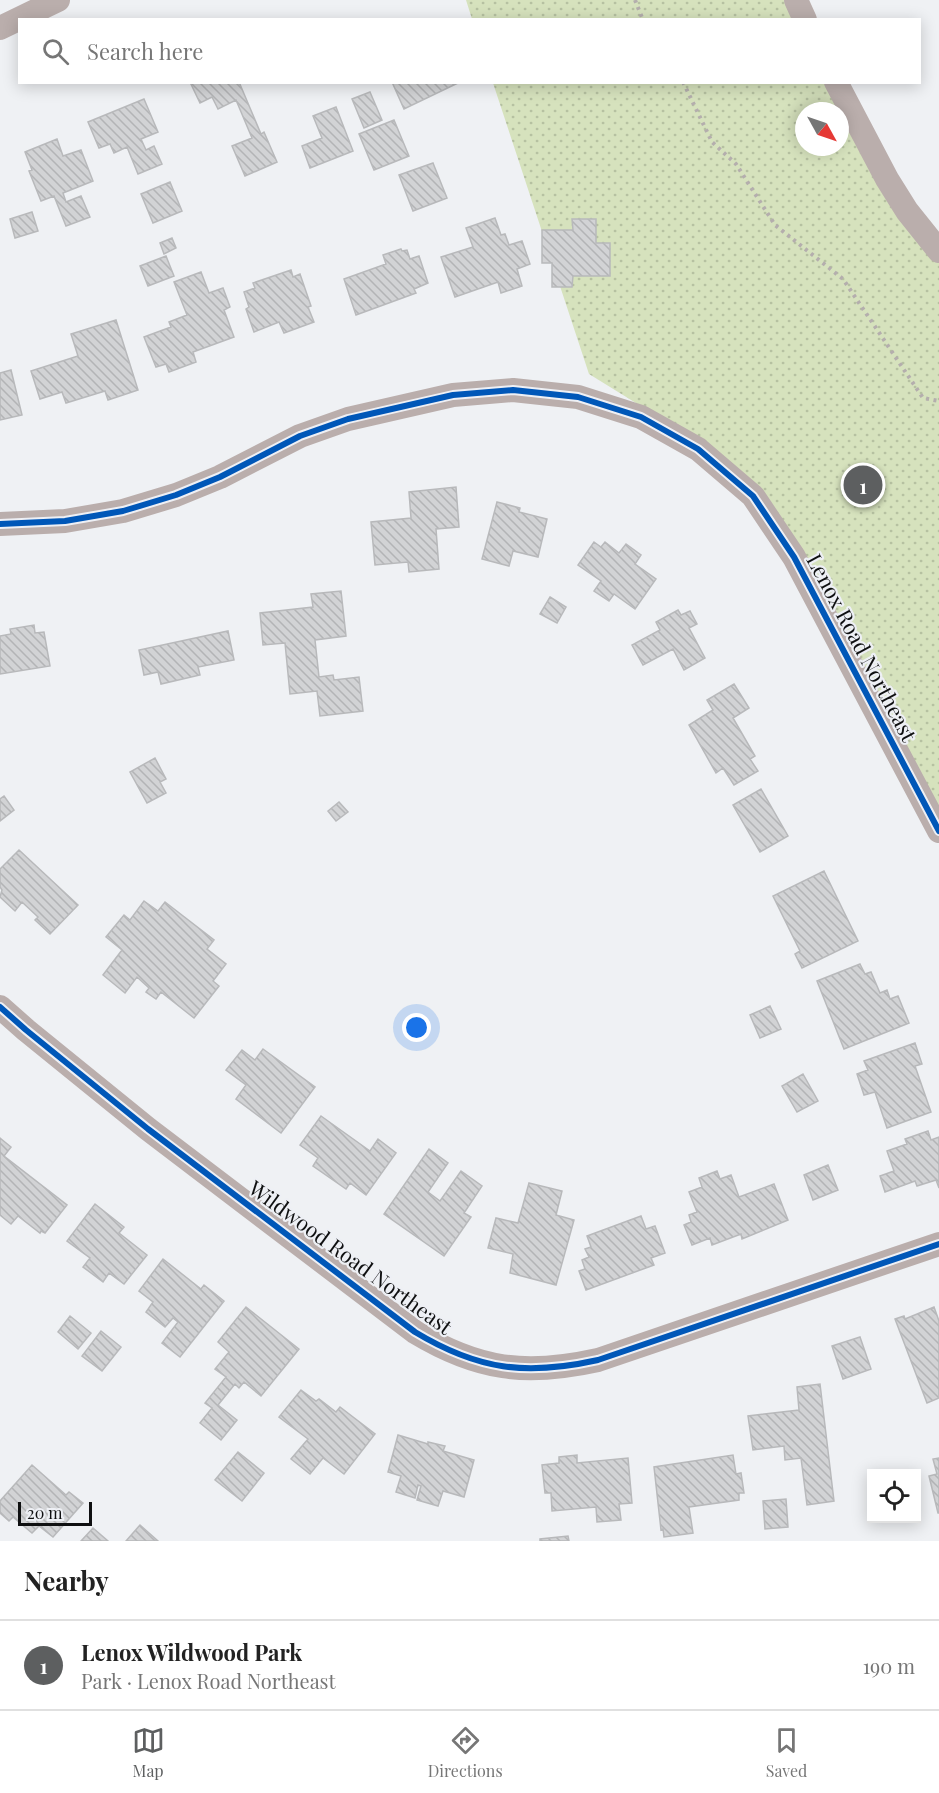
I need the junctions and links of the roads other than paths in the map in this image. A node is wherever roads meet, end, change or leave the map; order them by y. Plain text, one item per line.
1 (58, 0) edge
2 (796, 0) edge
3 (21, 18) edge
4 (804, 18) edge
5 (18, 19) edge
6 (0, 28) edge
7 (837, 84) edge
8 (939, 250) edge
9 (0, 524) edge
10 (939, 831) edge
11 (0, 1007) edge
12 (939, 1244) edge

1 - 3 street
2 - 4 street
5 - 6 street
7 - 8 street
9 - 10 street, Lenox Road Northeast
11 - 12 street, Wildwood Road Northeast

